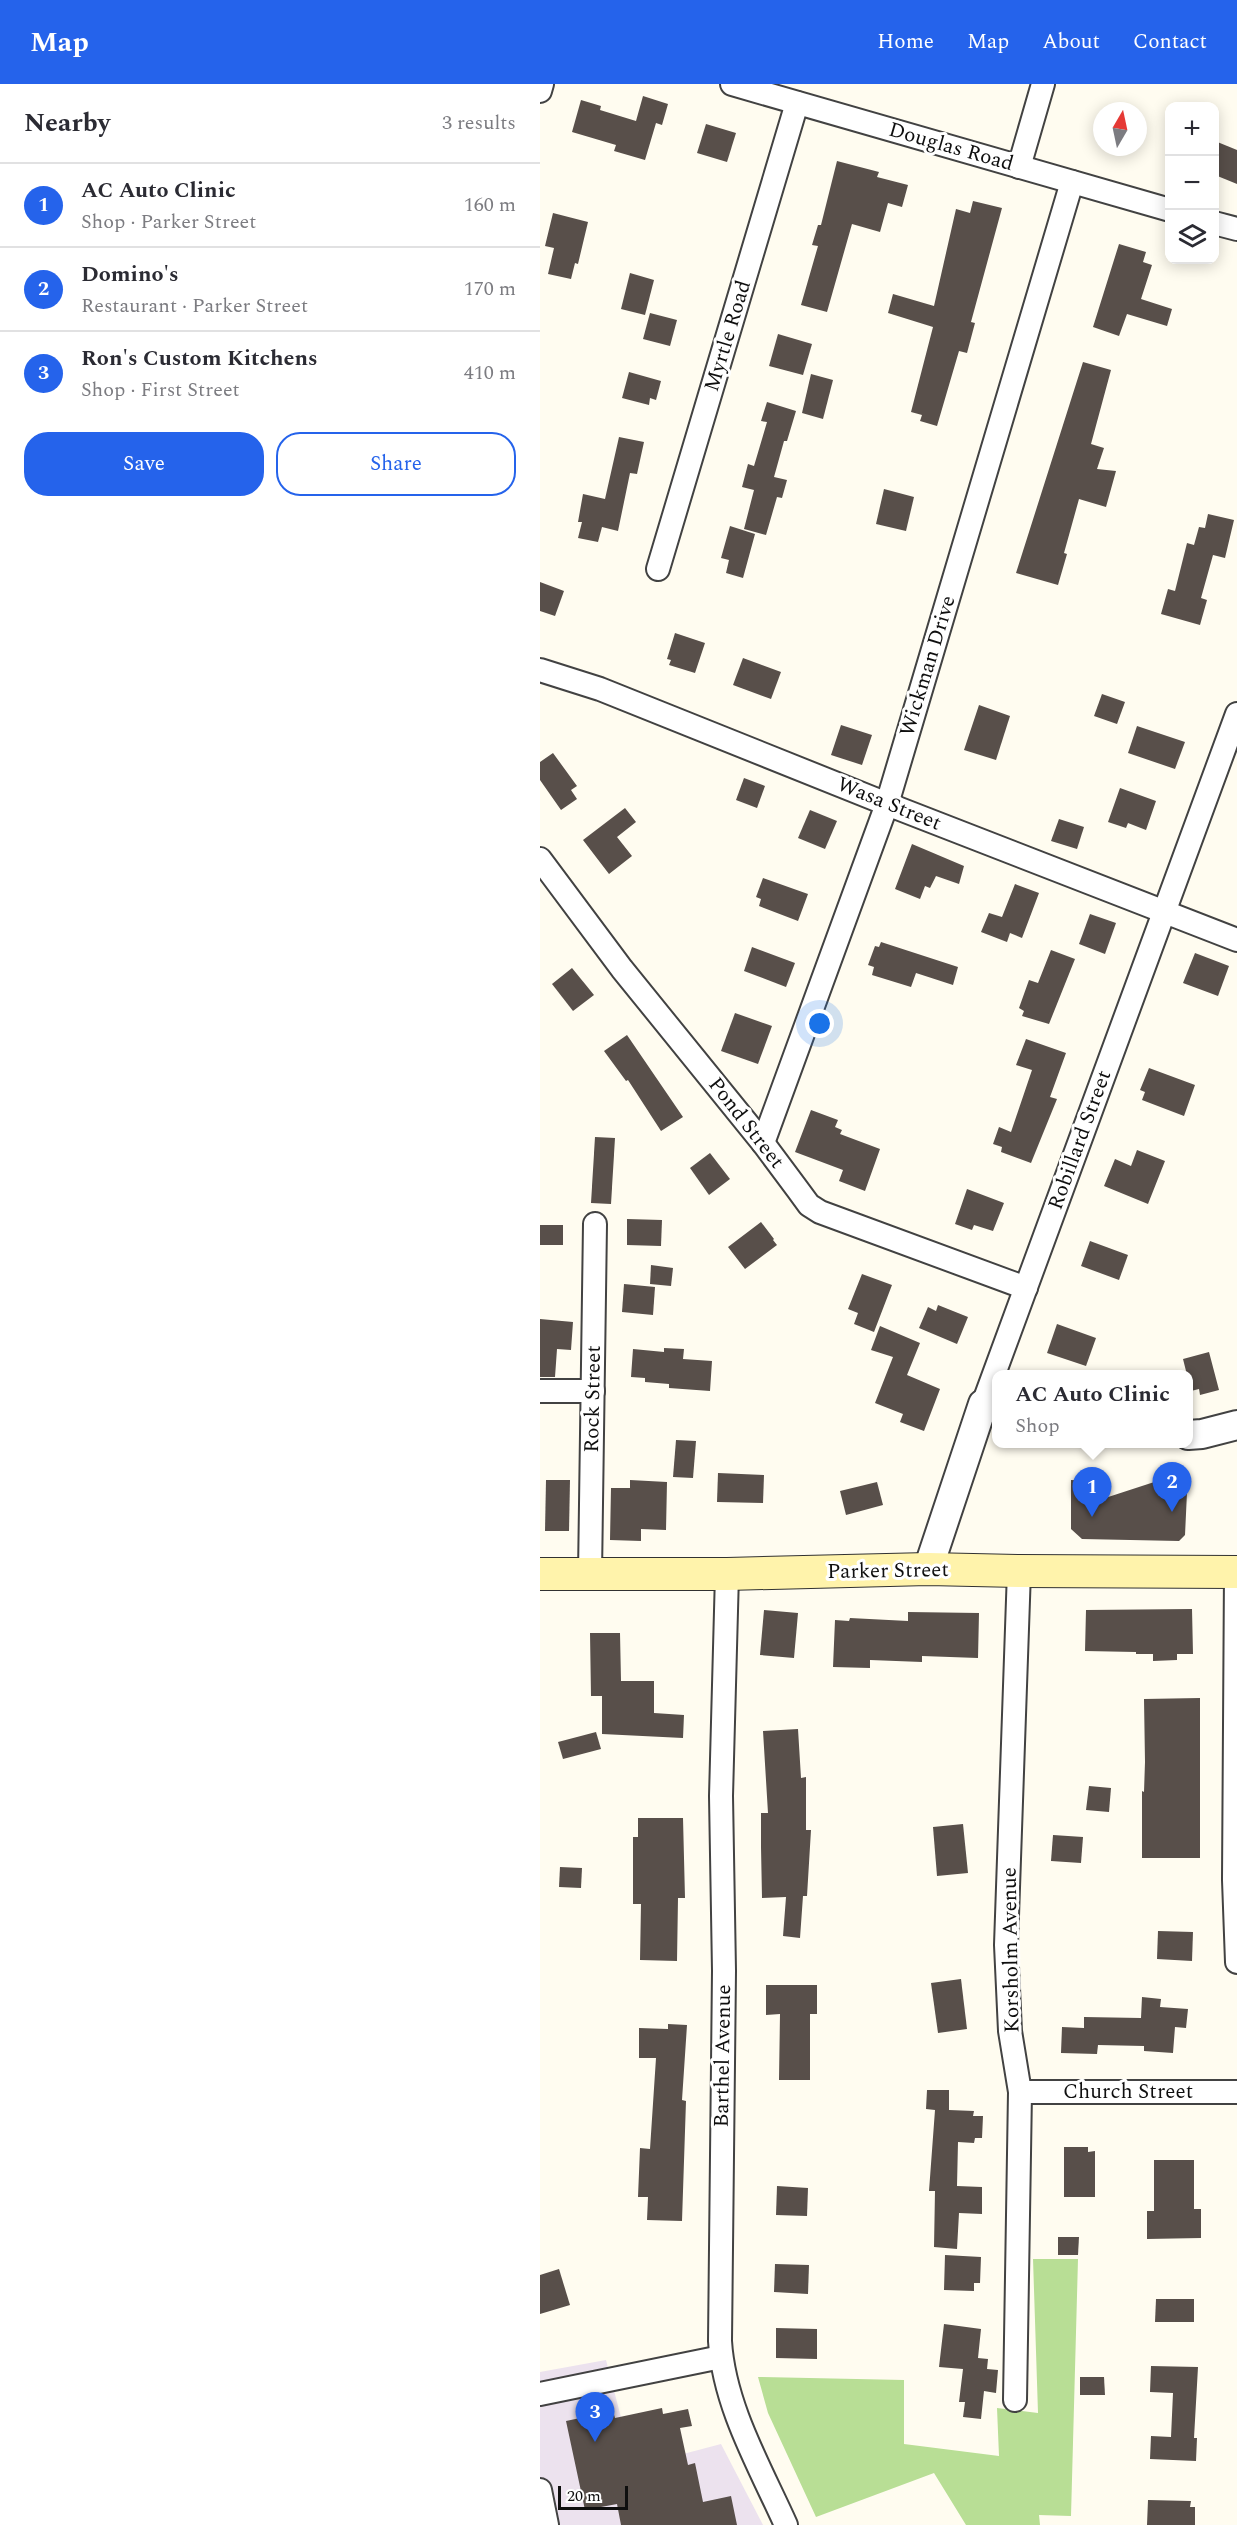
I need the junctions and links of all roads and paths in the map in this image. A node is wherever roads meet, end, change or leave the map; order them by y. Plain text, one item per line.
1 (542, 84) edge
2 (732, 84) edge
3 (1043, 84) edge
4 (540, 92) edge
5 (797, 103) junction
6 (1019, 167) junction
7 (1072, 182) junction
8 (1165, 209) edge
9 (1219, 223) edge
10 (1237, 229) edge
11 (658, 569) dead end
12 (540, 670) edge
13 (1237, 714) edge
14 (887, 804) junction
15 (540, 859) edge
16 (1164, 913) junction
17 (1237, 940) edge
18 (763, 1143) junction
19 (595, 1224) dead end
20 (1026, 1288) junction
21 (1000, 1370) edge
22 (540, 1391) edge
23 (593, 1391) junction
24 (989, 1406) edge
25 (1237, 1425) edge
26 (1193, 1435) edge
27 (928, 1569) junction
28 (1019, 1571) junction
29 (1236, 1572) edge
30 (540, 1574) edge
31 (590, 1574) junction
32 (727, 1574) junction
33 (1237, 1962) edge
34 (1020, 2092) junction
35 (1237, 2092) edge
36 (721, 2357) junction
37 (540, 2394) edge
38 (1015, 2400) dead end
39 (540, 2490) edge
40 (547, 2525) edge
41 (786, 2525) edge

1 - 4 street
2 - 5 street, Douglas Road
3 - 6 street
5 - 6 street, Douglas Road
5 - 11 street, Myrtle Road
6 - 7 street, Douglas Road
7 - 8 street, Douglas Road
7 - 14 street, Wickman Drive
9 - 10 street
12 - 14 street, Wasa Street
13 - 16 street, Robillard Street
14 - 16 street, Wasa Street
14 - 18 street, Wickman Drive
15 - 18 street, Pond Street
16 - 17 street, Wasa Street
16 - 20 street, Robillard Street
18 - 20 street, Pond Street
19 - 23 street, Rock Street
20 - 21 street, Robillard Street
22 - 23 street
23 - 31 street, Rock Street
24 - 27 street, Robillard Street
25 - 26 street
27 - 28 main road, Parker Street
27 - 32 main road, Parker Street
28 - 29 main road, Parker Street
28 - 34 street, Korsholm Avenue
29 - 33 street
30 - 31 main road, Parker Street
31 - 32 main road, Parker Street
32 - 36 street, Barthel Avenue
34 - 35 street, Church Street
34 - 38 street, Korsholm Avenue
36 - 37 street
36 - 41 street, Barthel Avenue
39 - 40 street

